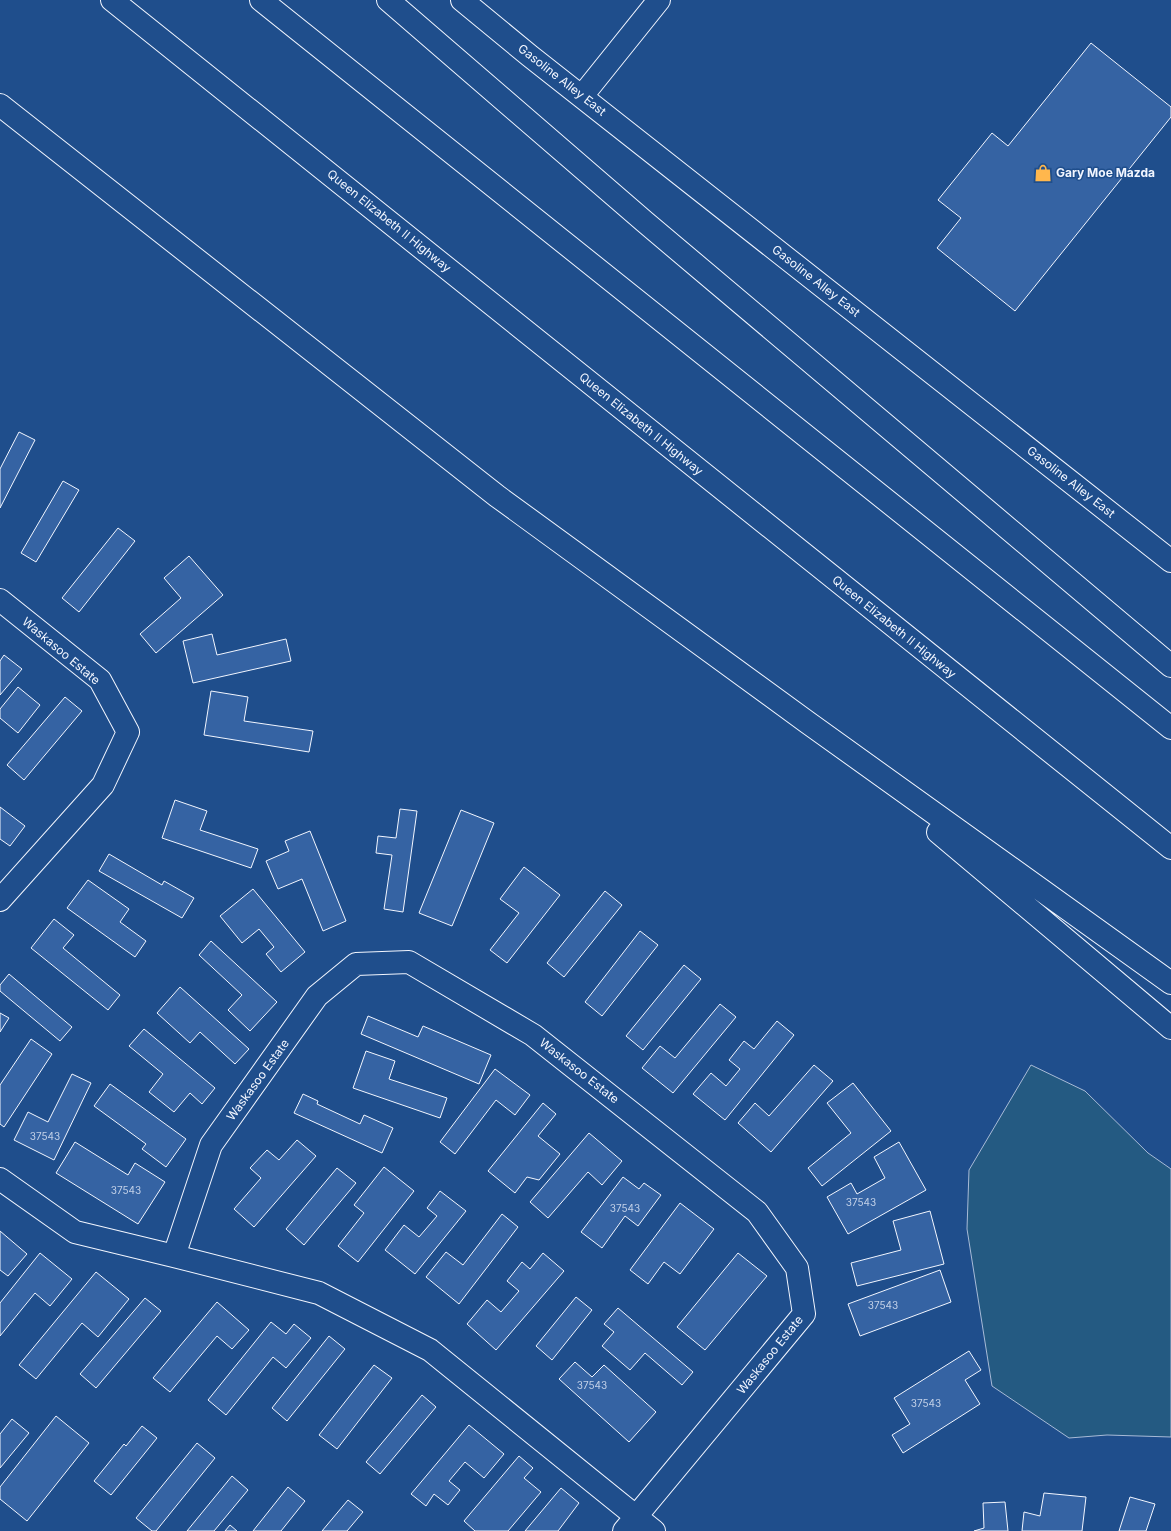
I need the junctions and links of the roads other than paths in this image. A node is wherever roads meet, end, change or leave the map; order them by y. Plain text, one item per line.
1 (112, 0) edge
2 (261, 0) edge
3 (388, 0) edge
4 (462, 0) edge
5 (659, 0) edge
6 (582, 96) junction
7 (0, 105) edge
8 (1171, 561) edge
9 (0, 600) edge
10 (1171, 666) edge
11 (807, 722) junction
12 (1171, 728) edge
13 (1171, 848) edge
14 (0, 900) edge
15 (1171, 983) edge
16 (1171, 1028) edge
17 (0, 1178) edge
18 (174, 1256) junction
19 (630, 1524) edge
20 (654, 1531) edge

1 - 13 main road, Queen Elizabeth II Highway
2 - 12 main road
3 - 10 main road
4 - 6 main road, Gasoline Alley East
5 - 6 main road
6 - 8 main road, Gasoline Alley East
7 - 11 main road
9 - 14 main road, Waskasoo Estate
11 - 15 main road
11 - 16 main road
17 - 18 main road
18 - 19 main road
18 - 19 main road, Waskasoo Estate
19 - 20 main road

